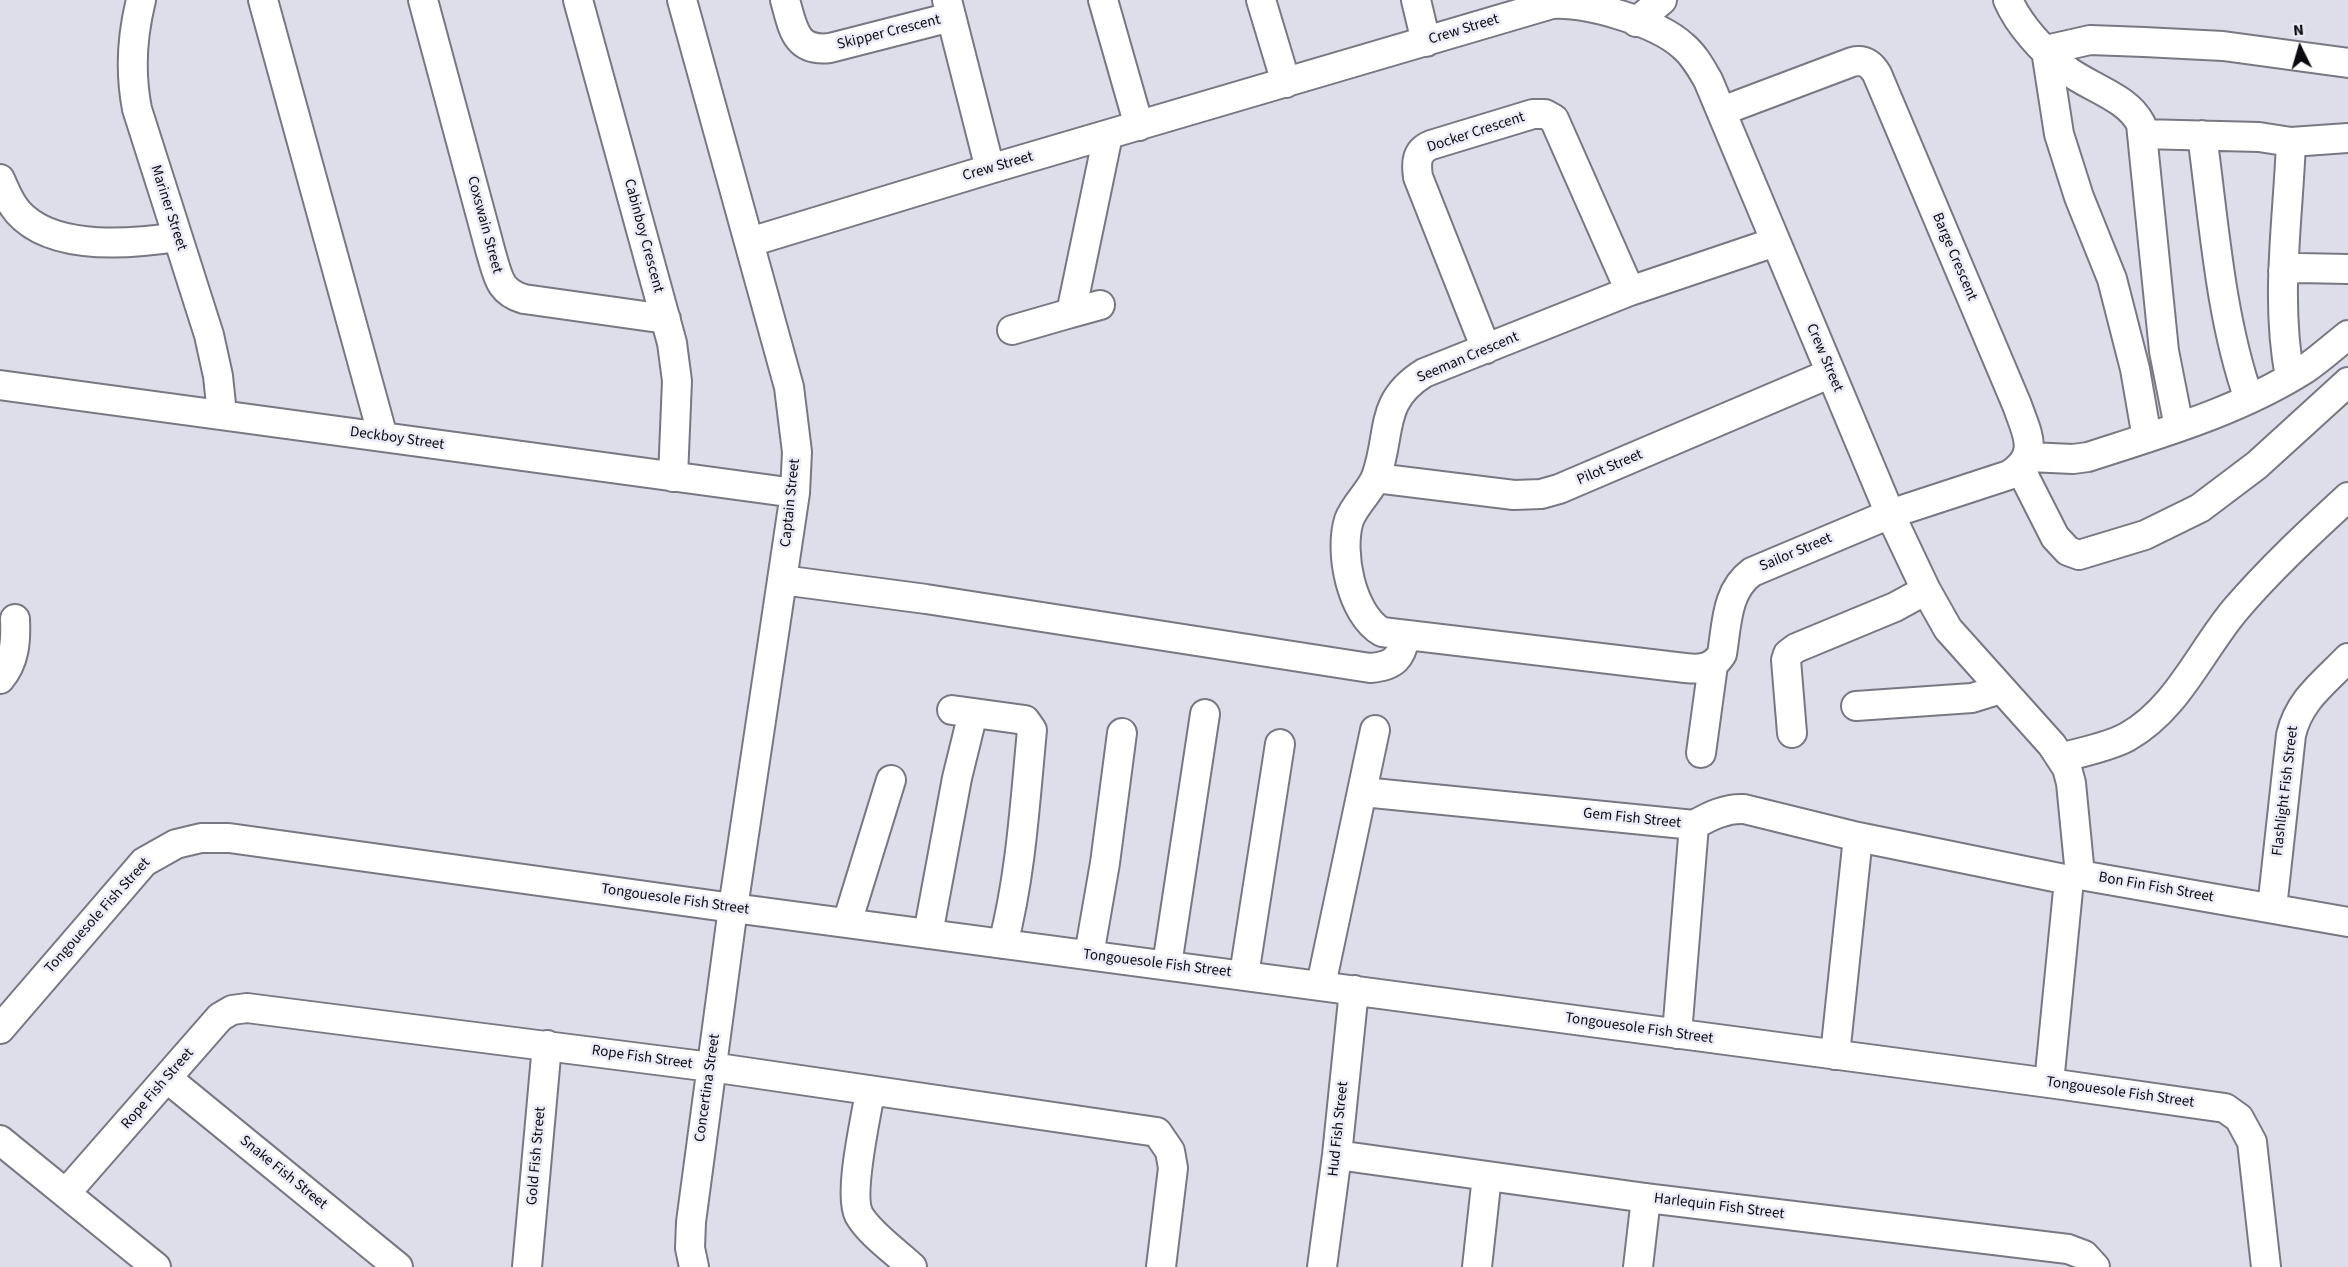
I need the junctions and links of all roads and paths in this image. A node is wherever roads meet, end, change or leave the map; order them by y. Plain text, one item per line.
1 (141, 0) edge
2 (263, 0) edge
3 (423, 0) edge
4 (578, 0) edge
5 (682, 0) edge
6 (785, 0) edge
7 (1103, 0) edge
8 (1262, 0) edge
9 (1416, 0) edge
10 (1662, 0) edge
11 (2008, 0) edge
12 (1576, 2) edge
13 (949, 9) edge
14 (1636, 22) junction
15 (1426, 42) junction
16 (2046, 50) junction
17 (2348, 63) edge
18 (1286, 83) junction
19 (1722, 111) junction
20 (1139, 126) junction
21 (2142, 134) junction
22 (1108, 135) junction
23 (2202, 135) junction
24 (2348, 138) edge
25 (2291, 142) junction
26 (990, 169) junction
27 (0, 179) edge
28 (177, 237) junction
29 (750, 242) junction
30 (1775, 242) junction
31 (2348, 269) edge
32 (2283, 271) junction
33 (1630, 291) junction
34 (1100, 305) dead end
35 (1071, 313) junction
36 (666, 320) junction
37 (1012, 330) dead end
38 (2348, 335) edge
39 (1486, 349) junction
40 (1831, 373) junction
41 (2290, 377) junction
42 (2348, 382) edge
43 (0, 385) edge
44 (2249, 399) junction
45 (222, 414) junction
46 (2179, 427) junction
47 (383, 437) junction
48 (2146, 438) junction
49 (2024, 463) junction
50 (673, 477) junction
51 (1376, 478) junction
52 (795, 493) junction
53 (2348, 497) edge
54 (1890, 514) junction
55 (782, 580) junction
56 (1926, 590) junction
57 (10, 632) edge
58 (1406, 635) junction
59 (2348, 658) edge
60 (1717, 659) junction
61 (0, 679) edge
62 (2001, 689) junction
63 (1856, 706) dead end
64 (1205, 714) dead end
65 (1375, 730) dead end
66 (1122, 733) dead end
67 (1792, 733) dead end
68 (1280, 744) dead end
69 (1701, 753) dead end
70 (2061, 758) junction
71 (891, 780) dead end
72 (1363, 792) junction
73 (1694, 825) junction
74 (1858, 837) junction
75 (2075, 877) junction
76 (734, 908) junction
77 (2272, 908) junction
78 (2348, 922) edge
79 (847, 923) junction
80 (928, 934) junction
81 (1003, 944) junction
82 (1089, 955) junction
83 (1167, 965) junction
84 (1244, 975) junction
85 (1322, 986) junction
86 (1354, 990) junction
87 (0, 1029) edge
88 (1677, 1034) junction
89 (547, 1045) junction
90 (1835, 1055) junction
91 (711, 1067) junction
92 (168, 1078) junction
93 (2049, 1083) junction
94 (870, 1092) junction
95 (0, 1140) edge
96 (1337, 1155) junction
97 (1487, 1176) junction
98 (66, 1193) junction
99 (1646, 1198) junction
100 (156, 1267) edge
101 (398, 1267) edge
102 (527, 1267) edge
103 (694, 1267) edge
104 (912, 1267) edge
105 (1161, 1267) edge
106 (1322, 1267) edge
107 (1477, 1267) edge
108 (1638, 1267) edge
109 (2095, 1267) edge
110 (2266, 1267) edge

1 - 28 street, Mariner Street
2 - 47 street
3 - 36 street, Coxswain Street
4 - 36 street, Cabinboy Crescent
5 - 29 street, Captain Street
6 - 13 street, Skipper Crescent
7 - 20 street
8 - 18 street
9 - 15 street
10 - 14 street
11 - 16 street
12 - 14 street, Crew Street
12 - 15 street, Crew Street
13 - 26 street, Skipper Crescent
14 - 19 street, Crew Street
15 - 18 street, Crew Street
16 - 17 street
16 - 21 street
16 - 48 street
18 - 20 street, Crew Street
19 - 30 street, Crew Street
19 - 49 street, Barge Crescent
20 - 22 street, Crew Street
21 - 23 street
21 - 46 street
22 - 26 street, Crew Street
22 - 35 street
23 - 25 street
23 - 44 street
24 - 25 street
25 - 32 street
26 - 29 street, Crew Street
27 - 28 street
28 - 45 street, Mariner Street
29 - 52 street, Captain Street
30 - 33 street, Seeman Crescent
30 - 40 street, Crew Street
31 - 32 street
32 - 41 street
33 - 39 street, Seeman Crescent
33 - 39 street, Docker Crescent
34 - 35 street
35 - 37 street
36 - 50 street, Cabinboy Crescent
38 - 41 street
39 - 51 street, Seeman Crescent
40 - 51 street, Pilot Street
40 - 54 street, Crew Street
41 - 44 street
42 - 49 street
43 - 45 street, Deckboy Street
44 - 46 street
45 - 47 street, Deckboy Street
46 - 48 street
47 - 50 street, Deckboy Street
48 - 49 street
49 - 54 street
50 - 52 street, Deckboy Street
51 - 58 street, Seeman Crescent
52 - 55 street, Captain Street
53 - 70 street
54 - 56 street, Crew Street
54 - 60 street, Sailor Street
55 - 58 street
55 - 76 street, Captain Street
56 - 62 street, Crew Street
56 - 67 street
57 - 61 street
58 - 60 street, Seeman Crescent
59 - 77 street, Flashlight Fish Street
60 - 69 street
62 - 63 street
62 - 70 street, Crew Street
64 - 83 street
65 - 72 street
66 - 82 street
68 - 84 street
70 - 75 street
71 - 79 street
72 - 73 street, Gem Fish Street
72 - 85 street
73 - 74 street, Bon Fin Fish Street
73 - 88 street, Gem Fish Street
74 - 75 street, Bon Fin Fish Street
74 - 90 street
75 - 77 street, Bon Fin Fish Street
75 - 93 street
76 - 79 street, Tongouesole Fish Street
76 - 87 street, Tongouesole Fish Street
76 - 91 street, Concertina Street
77 - 78 street, Bon Fin Fish Street
79 - 80 street, Tongouesole Fish Street
80 - 81 street, Tongouesole Fish Street
80 - 81 street
81 - 82 street, Tongouesole Fish Street
82 - 83 street, Tongouesole Fish Street
83 - 84 street, Tongouesole Fish Street
84 - 85 street, Tongouesole Fish Street
85 - 86 street, Tongouesole Fish Street
86 - 88 street, Tongouesole Fish Street
86 - 96 street, Hud Fish Street
88 - 90 street, Tongouesole Fish Street
89 - 91 street, Rope Fish Street
89 - 92 street, Rope Fish Street
89 - 102 street, Gold Fish Street
90 - 93 street, Tongouesole Fish Street
91 - 94 street, Rope Fish Street
91 - 103 street, Concertina Street
92 - 98 street, Rope Fish Street
92 - 101 street, Snake Fish Street
93 - 110 street, Tongouesole Fish Street
94 - 104 street
94 - 105 street, Rope Fish Street
95 - 98 street
96 - 97 street, Harlequin Fish Street
96 - 106 street, Hud Fish Street
97 - 99 street, Harlequin Fish Street
97 - 107 street
98 - 100 street
99 - 108 street
99 - 109 street, Harlequin Fish Street

